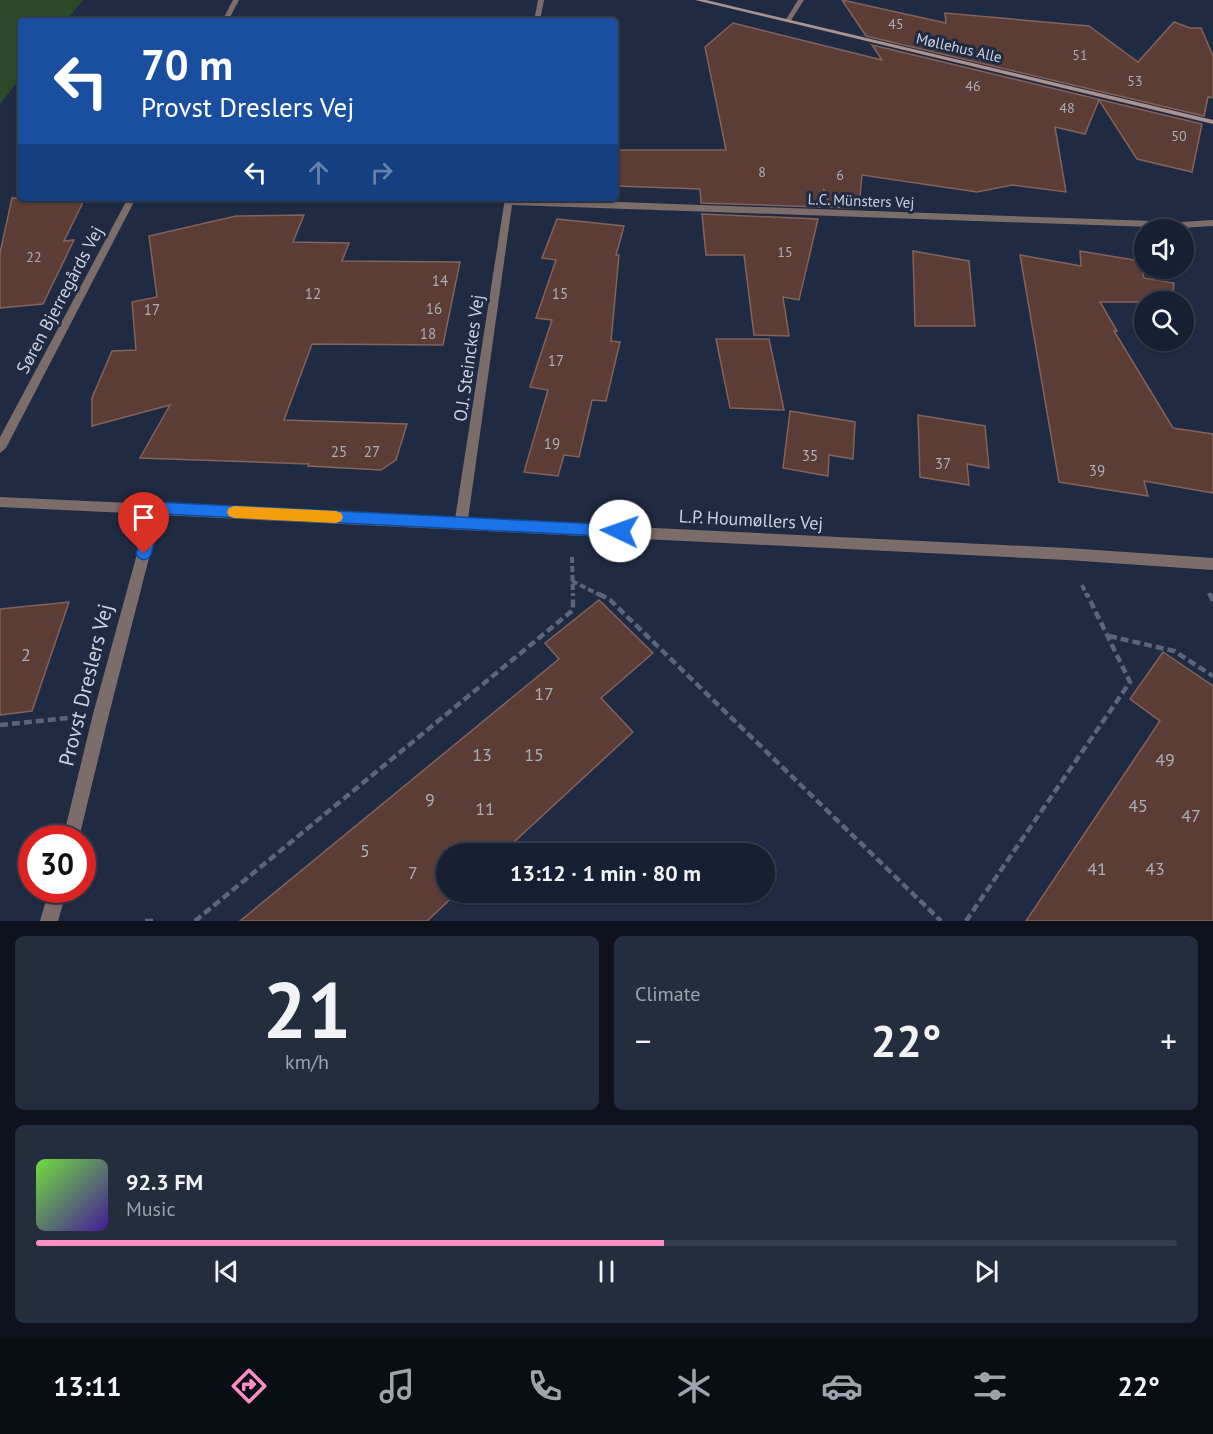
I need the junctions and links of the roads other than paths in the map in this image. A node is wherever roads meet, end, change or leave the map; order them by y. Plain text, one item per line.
1 (236, 0) edge
2 (541, 0) edge
3 (698, 0) edge
4 (801, 0) edge
5 (227, 18) edge
6 (538, 18) edge
7 (788, 21) junction
8 (1213, 122) edge
9 (130, 201) edge
10 (508, 201) edge
11 (535, 201) edge
12 (1213, 223) edge
13 (0, 448) edge
14 (0, 502) edge
15 (156, 508) junction
16 (461, 523) junction
17 (1213, 564) edge
18 (74, 825) edge
19 (55, 903) edge
20 (50, 921) edge

1 - 5 street
2 - 6 street
3 - 7 street, Møllehus Alle
4 - 7 street
7 - 8 street, Møllehus Alle
9 - 13 street, Søren Bjerregårds Vej
10 - 16 street, O.J. Steinckes Vej
11 - 12 street, L.C. Münsters Vej
14 - 15 street, L.P. Houmøllers Vej
15 - 16 street, L.P. Houmøllers Vej
15 - 18 street, Provst Dreslers Vej
16 - 17 street, L.P. Houmøllers Vej
19 - 20 street

